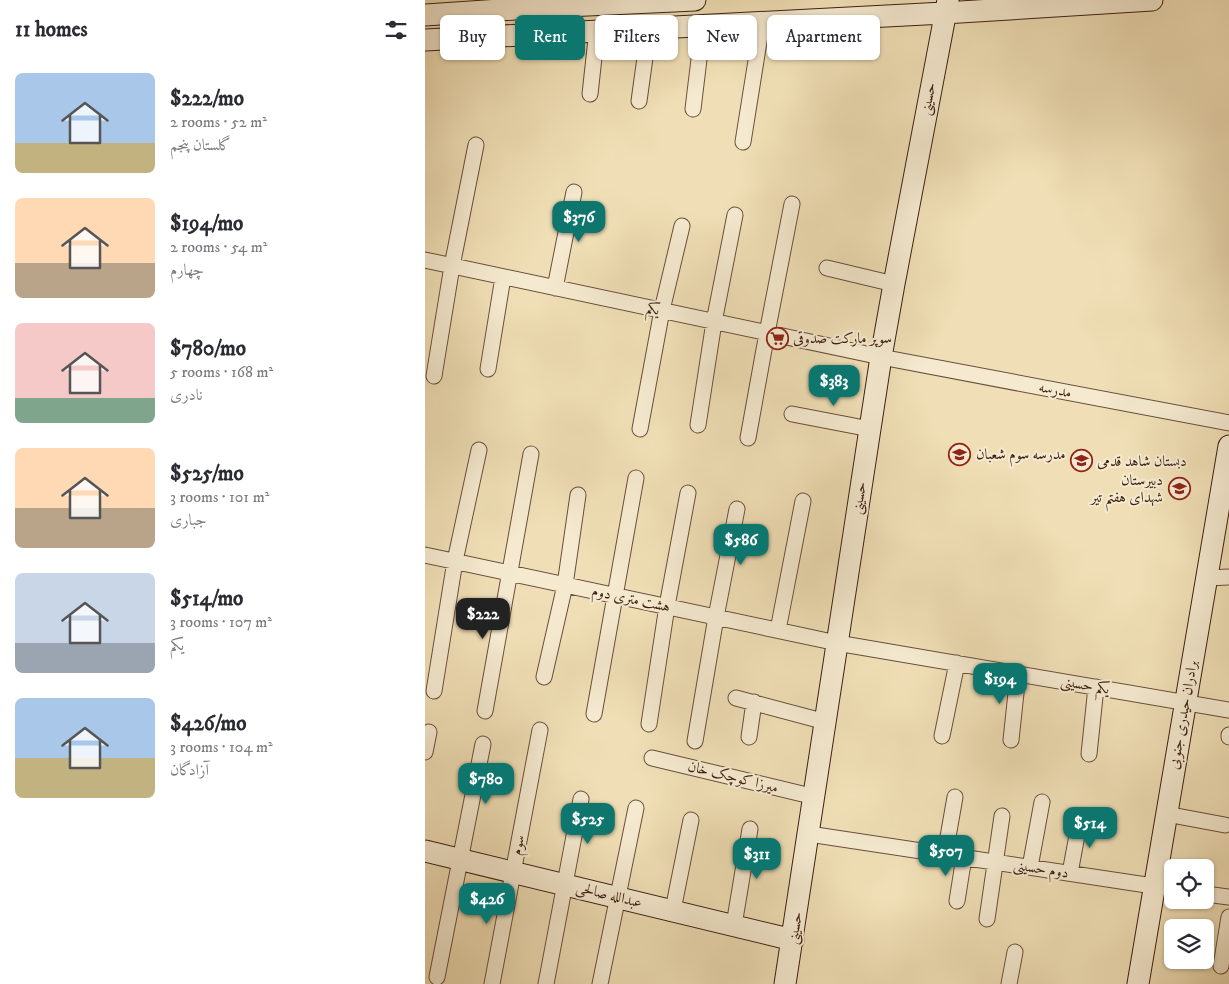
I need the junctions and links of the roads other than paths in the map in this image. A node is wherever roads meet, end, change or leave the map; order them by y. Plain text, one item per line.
1 (695, 0) edge
2 (1153, 0) edge
3 (626, 2) edge
4 (546, 4) edge
5 (494, 5) edge
6 (946, 7) edge
7 (434, 10) edge
8 (757, 22) edge
9 (762, 22) junction
10 (595, 30) edge
11 (425, 40) edge
12 (595, 48) edge
13 (645, 60) edge
14 (699, 60) edge
15 (590, 94) dead end
16 (639, 100) dead end
17 (693, 109) dead end
18 (743, 142) dead end
19 (476, 145) dead end
20 (574, 192) dead end
21 (793, 204) dead end
22 (735, 215) dead end
23 (682, 226) dead end
24 (425, 260) edge
25 (452, 266) junction
26 (827, 268) dead end
27 (503, 276) junction
28 (893, 284) junction
29 (555, 288) junction
30 (662, 310) junction
31 (714, 322) junction
32 (767, 333) junction
33 (881, 357) junction
34 (488, 370) dead end
35 (434, 376) dead end
36 (792, 414) dead end
37 (1229, 423) edge
38 (699, 425) dead end
39 (640, 429) dead end
40 (870, 429) junction
41 (748, 438) dead end
42 (1229, 446) edge
43 (479, 450) dead end
44 (531, 454) dead end
45 (636, 478) dead end
46 (688, 493) dead end
47 (1225, 494) edge
48 (578, 496) dead end
49 (803, 502) dead end
50 (737, 509) dead end
51 (425, 555) edge
52 (455, 561) junction
53 (510, 573) junction
54 (1229, 577) edge
55 (1207, 578) junction
56 (565, 585) junction
57 (614, 595) junction
58 (667, 606) junction
59 (716, 617) junction
60 (778, 630) junction
61 (837, 643) junction
62 (957, 663) junction
63 (1018, 674) junction
64 (544, 677) dead end
65 (1096, 687) junction
66 (434, 691) dead end
67 (736, 698) dead end
68 (753, 702) junction
69 (1185, 702) junction
70 (1229, 710) edge
71 (485, 711) dead end
72 (593, 714) dead end
73 (826, 722) junction
74 (649, 724) dead end
75 (540, 730) dead end
76 (429, 732) dead end
77 (749, 736) dead end
78 (943, 736) dead end
79 (1011, 740) dead end
80 (695, 741) dead end
81 (483, 744) dead end
82 (425, 752) edge
83 (1089, 754) dead end
84 (652, 758) dead end
85 (815, 797) junction
86 (955, 797) dead end
87 (581, 799) dead end
88 (1042, 802) dead end
89 (636, 808) dead end
90 (1166, 814) junction
91 (1002, 816) dead end
92 (1081, 819) dead end
93 (691, 820) dead end
94 (1225, 825) dead end
95 (750, 830) dead end
96 (809, 834) junction
97 (425, 851) edge
98 (945, 854) junction
99 (964, 857) junction
100 (459, 859) junction
101 (995, 862) junction
102 (1030, 867) junction
103 (513, 872) junction
104 (1071, 873) junction
105 (565, 885) junction
106 (1163, 888) edge
107 (1214, 895) edge
108 (1229, 897) edge
109 (618, 898) junction
110 (957, 902) dead end
111 (673, 910) junction
112 (1229, 917) edge
113 (987, 918) dead end
114 (735, 926) junction
115 (793, 940) junction
116 (1015, 952) dead end
117 (1221, 966) dead end
118 (437, 977) dead end
119 (790, 983) edge
120 (492, 984) edge
121 (546, 984) edge
122 (600, 984) edge
123 (1009, 984) edge
124 (1137, 984) edge

1 - 3 street
2 - 6 street
3 - 4 street
4 - 5 street
5 - 7 street
6 - 9 street
6 - 28 street, حسینی
8 - 9 street
9 - 18 street
10 - 11 street
12 - 15 street
13 - 16 street
14 - 17 street
19 - 25 street
20 - 29 street
21 - 32 street
22 - 31 street
23 - 30 street
24 - 25 street, یکم
25 - 27 street, یکم
25 - 35 street
26 - 28 street
27 - 29 street, یکم
27 - 34 street
28 - 33 street, حسینی
29 - 30 street, یکم
30 - 31 street, یکم
30 - 39 street
31 - 32 street, یکم
31 - 38 street
32 - 33 street, یکم
32 - 41 street
33 - 37 street, مدرسه
33 - 40 street, حسینی
36 - 40 street
40 - 61 street, حسینی
42 - 47 street, برادران حیدری جنوبی
43 - 52 street
44 - 53 street
45 - 57 street
46 - 58 street
47 - 55 street, برادران حیدری جنوبی
48 - 56 street
49 - 60 street
50 - 59 street
51 - 52 street, هشت متری دوم
52 - 53 street, هشت متری دوم
52 - 66 street
53 - 56 street, هشت متری دوم
53 - 71 street
54 - 55 street
55 - 69 street, برادران حیدری جنوبی
56 - 57 street, هشت متری دوم
56 - 64 street
57 - 58 street, هشت متری دوم
57 - 72 street
58 - 59 street, هشت متری دوم
58 - 74 street
59 - 60 street, هشت متری دوم
59 - 80 street
60 - 61 street, هشت متری دوم
61 - 62 street, یکم حسینی
61 - 73 street, حسینی
62 - 63 street, یکم حسینی
62 - 78 street
63 - 65 street, یکم حسینی
63 - 79 street
65 - 69 street, یکم حسینی
65 - 83 street
67 - 68 street
68 - 73 street
68 - 77 street
69 - 70 street, یکم حسینی
69 - 90 street, برادران حیدری جنوبی
73 - 85 street, حسینی
75 - 103 street, سوم
76 - 82 street
81 - 100 street
84 - 85 street, میرزا کوچک خان
85 - 96 street, حسینی
86 - 98 street
87 - 105 street
88 - 102 street
89 - 109 street
90 - 94 street
90 - 106 street, برادران حیدری جنوبی
91 - 101 street
92 - 104 street
93 - 111 street
95 - 114 street
96 - 98 street, دوم حسینی
96 - 115 street, حسینی
97 - 100 street, عبدالله صالحی
98 - 99 street, دوم حسینی
99 - 101 street, دوم حسینی
99 - 110 street
100 - 103 street, عبدالله صالحی
100 - 118 street
101 - 102 street, دوم حسینی
101 - 113 street
102 - 104 street, دوم حسینی
103 - 105 street, عبدالله صالحی
103 - 120 street, سوم
104 - 106 street, دوم حسینی
105 - 109 street, عبدالله صالحی
105 - 121 street
106 - 124 street, برادران حیدری جنوبی
107 - 108 street
109 - 111 street, عبدالله صالحی
109 - 122 street
111 - 114 street, عبدالله صالحی
112 - 117 street
114 - 115 street, عبدالله صالحی
115 - 119 street, حسینی
116 - 123 street

